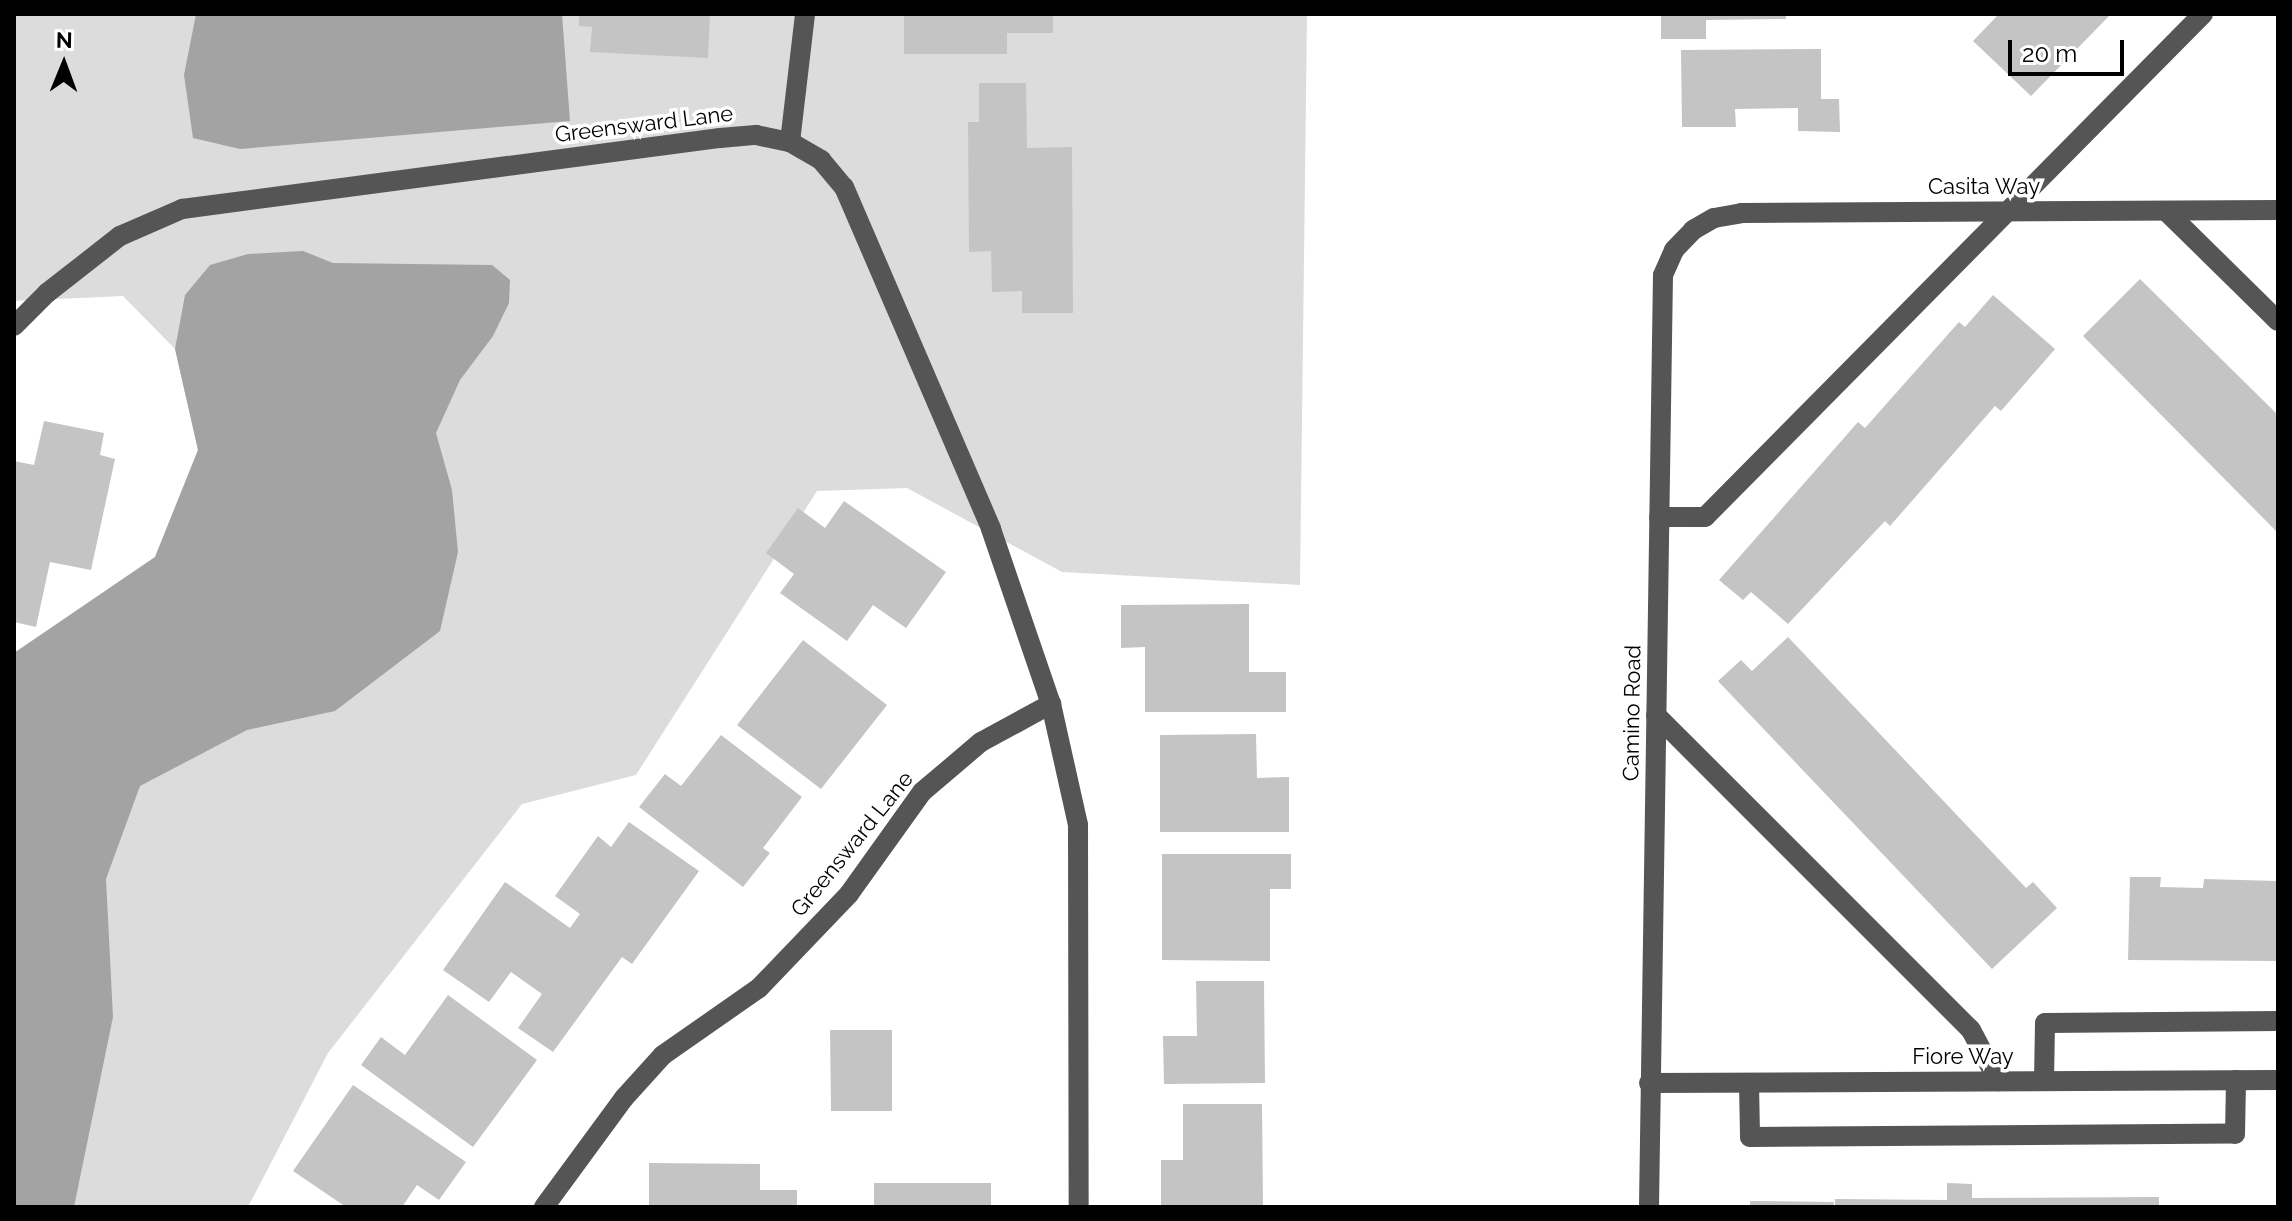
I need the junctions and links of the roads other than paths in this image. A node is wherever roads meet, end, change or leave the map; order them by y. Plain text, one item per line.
1 (805, 14) edge
2 (2203, 14) edge
3 (790, 142) junction
4 (2278, 210) edge
5 (2008, 211) junction
6 (2166, 211) junction
7 (1693, 230) joint
8 (2278, 321) edge
9 (14, 326) edge
10 (1659, 517) junction
11 (1051, 704) junction
12 (1656, 715) junction
13 (2278, 1021) edge
14 (2236, 1080) junction
15 (2278, 1080) edge
16 (1998, 1081) junction
17 (2044, 1081) junction
18 (1649, 1083) junction
19 (1749, 1083) junction
20 (544, 1207) edge
21 (1079, 1207) edge
22 (1649, 1207) edge

1 - 3 street
2 - 5 street
3 - 9 street, Greensward Lane
3 - 11 street, Greensward Lane
4 - 6 street, Casita Way
5 - 6 street, Casita Way
5 - 7 street, Casita Way
5 - 10 street
6 - 8 street
7 - 10 street, Camino Road
10 - 12 street, Camino Road
11 - 20 street, Greensward Lane
11 - 21 street, Greensward Lane
12 - 16 street
12 - 18 street, Camino Road
13 - 17 street
14 - 15 street, Fiore Way
14 - 17 street, Fiore Way
14 - 19 street
16 - 17 street, Fiore Way
16 - 19 street, Fiore Way
18 - 19 street, Fiore Way
18 - 22 street, Camino Road

